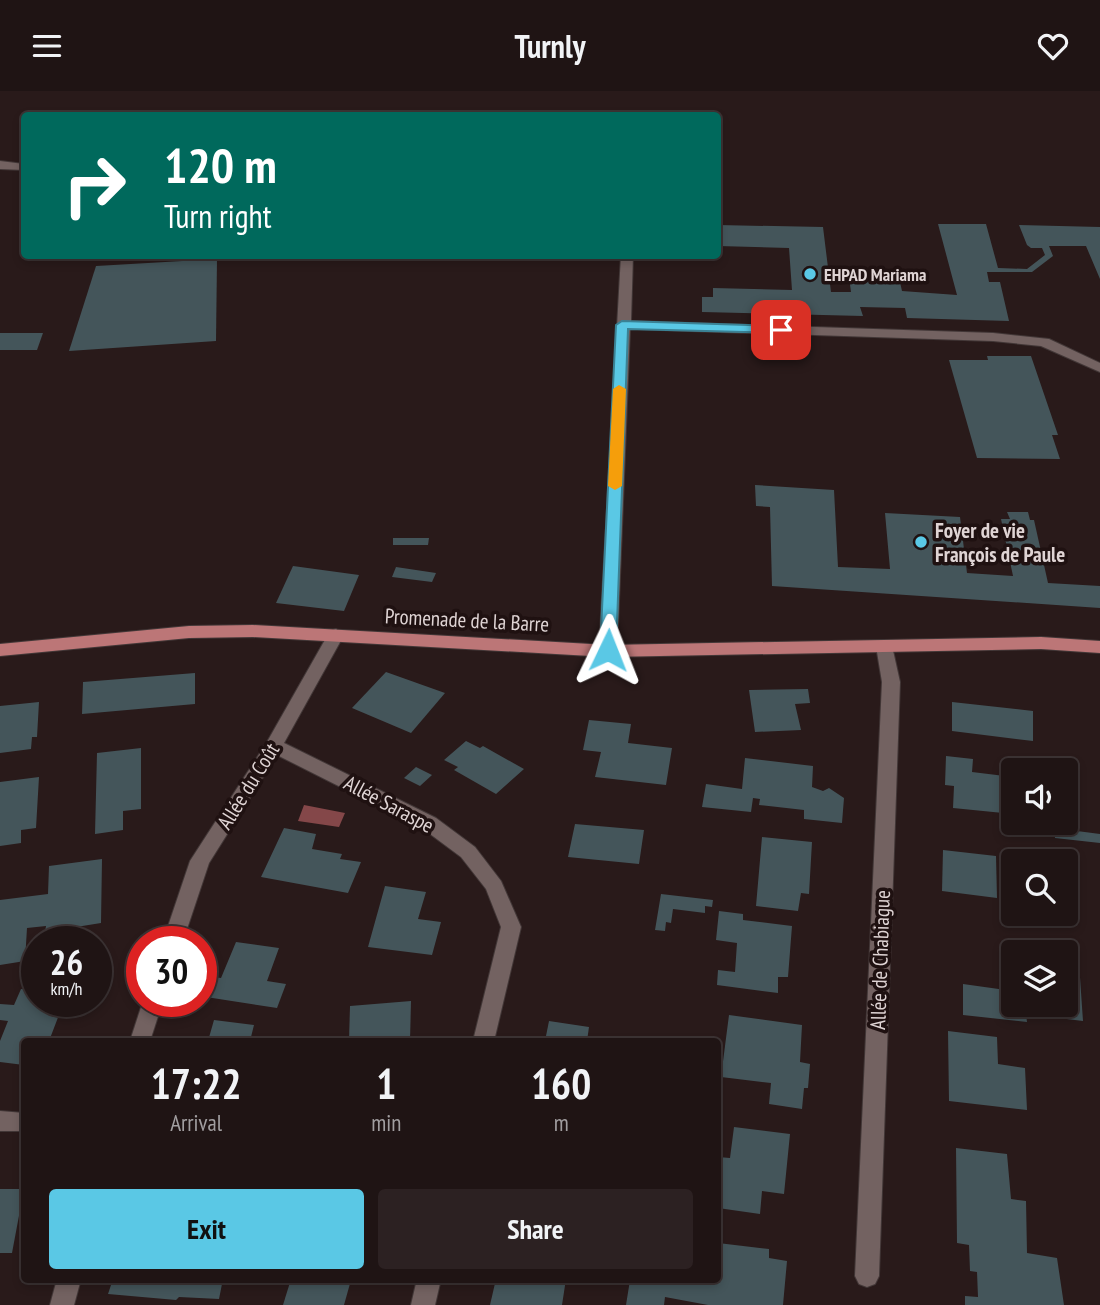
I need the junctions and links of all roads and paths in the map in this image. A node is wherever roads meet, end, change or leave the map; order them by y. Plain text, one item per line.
1 (0, 165) edge
2 (21, 167) edge
3 (627, 259) edge
4 (622, 325) junction
5 (1100, 368) edge
6 (336, 635) junction
7 (884, 646) junction
8 (1100, 647) edge
9 (0, 650) edge
10 (608, 650) junction
11 (274, 746) junction
12 (178, 926) edge
13 (148, 1017) edge
14 (141, 1038) edge
15 (485, 1038) edge
16 (0, 1121) edge
17 (21, 1122) edge
18 (867, 1276) dead end
19 (68, 1283) edge
20 (428, 1283) edge
21 (62, 1305) edge
22 (423, 1305) edge

1 - 2 street
3 - 4 street
4 - 5 street
4 - 10 street
6 - 9 main road, Promenade de la Barre
6 - 10 main road, Promenade de la Barre
6 - 11 street, Allée du Coût
7 - 8 main road, Promenade de la Barre
7 - 10 main road, Promenade de la Barre
7 - 18 street, Allée de Chabiague
11 - 12 street, Allée du Coût
11 - 15 street, Allée Saraspe
13 - 14 street
16 - 17 street
19 - 21 street
20 - 22 street

